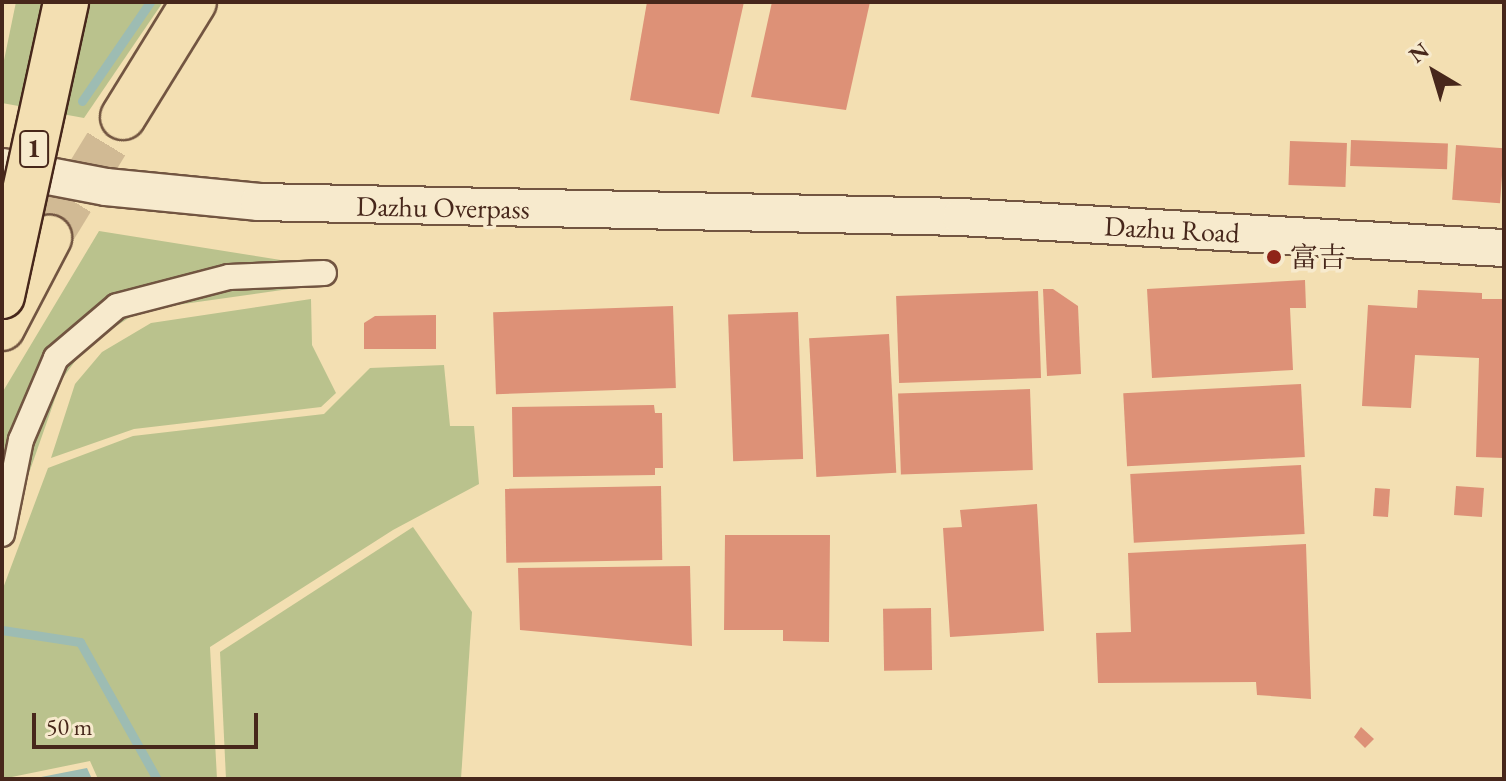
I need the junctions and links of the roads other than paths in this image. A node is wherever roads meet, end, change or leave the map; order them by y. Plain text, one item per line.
1 (66, 2) edge
2 (194, 2) edge
3 (123, 117) tunnel mouth
4 (2, 167) edge
5 (888, 216) joint
6 (49, 238) tunnel mouth
7 (1504, 248) edge
8 (324, 273) dead end
9 (2, 296) edge
10 (2, 328) edge
11 (2, 534) edge

1 - 9 highway, 1, bridge
2 - 3 highway
4 - 5 main road, Dazhu Overpass
5 - 7 main road, Dazhu Road
6 - 10 highway
8 - 11 street

